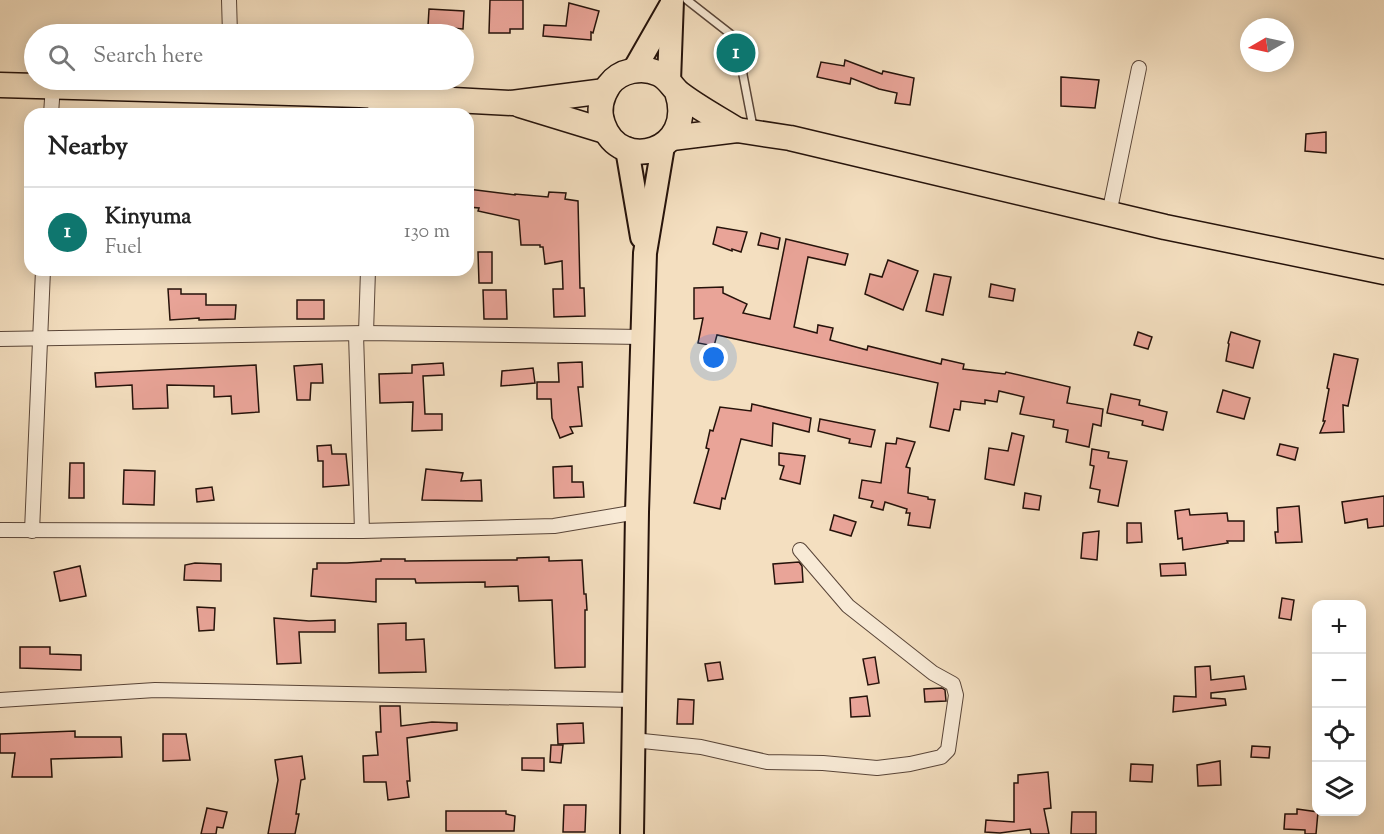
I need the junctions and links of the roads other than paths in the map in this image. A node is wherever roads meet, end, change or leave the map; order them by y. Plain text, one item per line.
1 (229, 0) edge
2 (677, 1) edge
3 (230, 24) edge
4 (1139, 68) dead end
5 (634, 70) junction
6 (0, 85) edge
7 (24, 85) edge
8 (673, 86) junction
9 (52, 90) edge
10 (267, 90) edge
11 (605, 91) junction
12 (512, 103) junction
13 (376, 105) edge
14 (51, 108) edge
15 (605, 131) junction
16 (746, 131) junction
17 (667, 142) junction
18 (627, 149) junction
19 (1110, 214) junction
20 (645, 253) junction
21 (1384, 272) edge
22 (43, 276) edge
23 (367, 276) edge
24 (361, 334) junction
25 (40, 337) junction
26 (642, 337) junction
27 (0, 339) edge
28 (637, 512) junction
29 (0, 530) edge
30 (32, 531) junction
31 (362, 531) junction
32 (800, 550) dead end
33 (0, 700) edge
34 (634, 700) junction
35 (633, 740) junction
36 (632, 834) edge

1 - 3 street
2 - 5 main road
2 - 8 main road
2 - 16 lane
4 - 19 street
5 - 8 highway
5 - 11 highway
6 - 7 highway
8 - 16 highway
8 - 17 highway
9 - 14 street
10 - 13 highway
11 - 12 highway
11 - 15 highway
12 - 13 highway
12 - 15 highway
15 - 18 highway
16 - 17 highway
16 - 19 highway
17 - 18 highway
17 - 20 main road
18 - 20 main road
19 - 21 highway
20 - 26 main road
22 - 25 street
23 - 24 street
24 - 25 street
24 - 26 street
24 - 31 street
25 - 27 street
25 - 30 street
26 - 28 main road
28 - 31 street
28 - 34 main road
29 - 30 street
30 - 31 street
32 - 35 street
33 - 34 street
34 - 35 main road
35 - 36 main road

